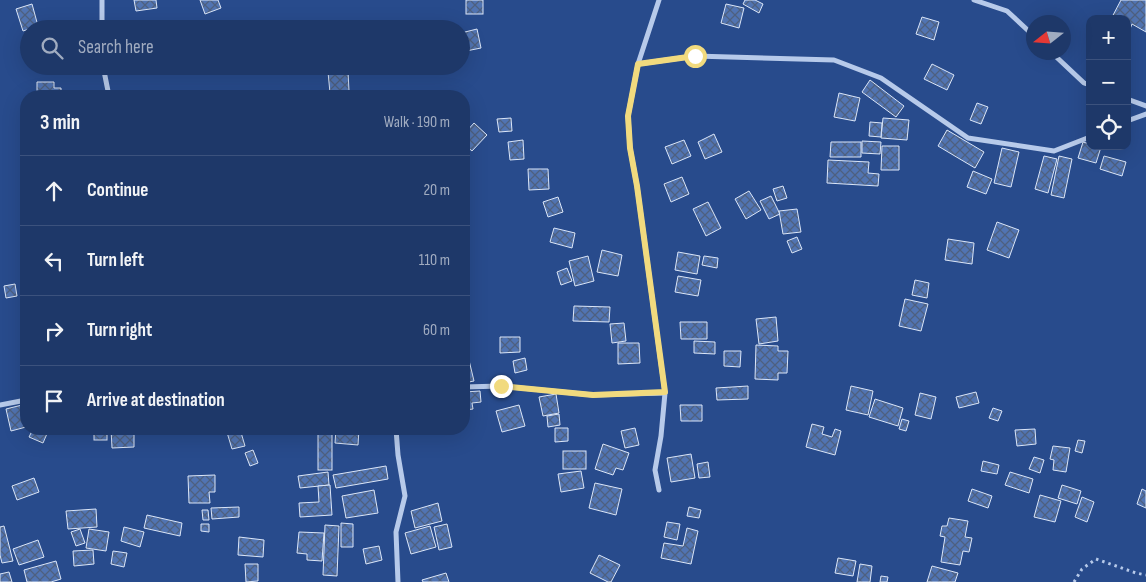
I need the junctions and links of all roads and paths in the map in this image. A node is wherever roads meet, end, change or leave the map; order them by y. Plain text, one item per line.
1 (102, 0) edge
2 (659, 0) edge
3 (974, 0) edge
4 (102, 20) edge
5 (1026, 29) edge
6 (1060, 60) edge
7 (638, 64) junction
8 (105, 75) edge
9 (1086, 84) edge
10 (108, 90) edge
11 (1131, 100) edge
12 (1146, 106) edge
13 (1146, 114) edge
14 (1131, 120) edge
15 (1086, 139) edge
16 (470, 388) edge
17 (665, 392) junction
18 (20, 401) edge
19 (0, 405) edge
20 (396, 435) edge
21 (659, 490) dead end
22 (1146, 575) edge
23 (398, 582) edge
24 (1074, 582) edge

1 - 4 street
2 - 7 street
3 - 5 street
6 - 9 street
7 - 15 street
7 - 17 street
8 - 10 street
11 - 12 street
13 - 14 street
16 - 17 street
17 - 21 street
18 - 19 street
20 - 23 street
22 - 24 path

